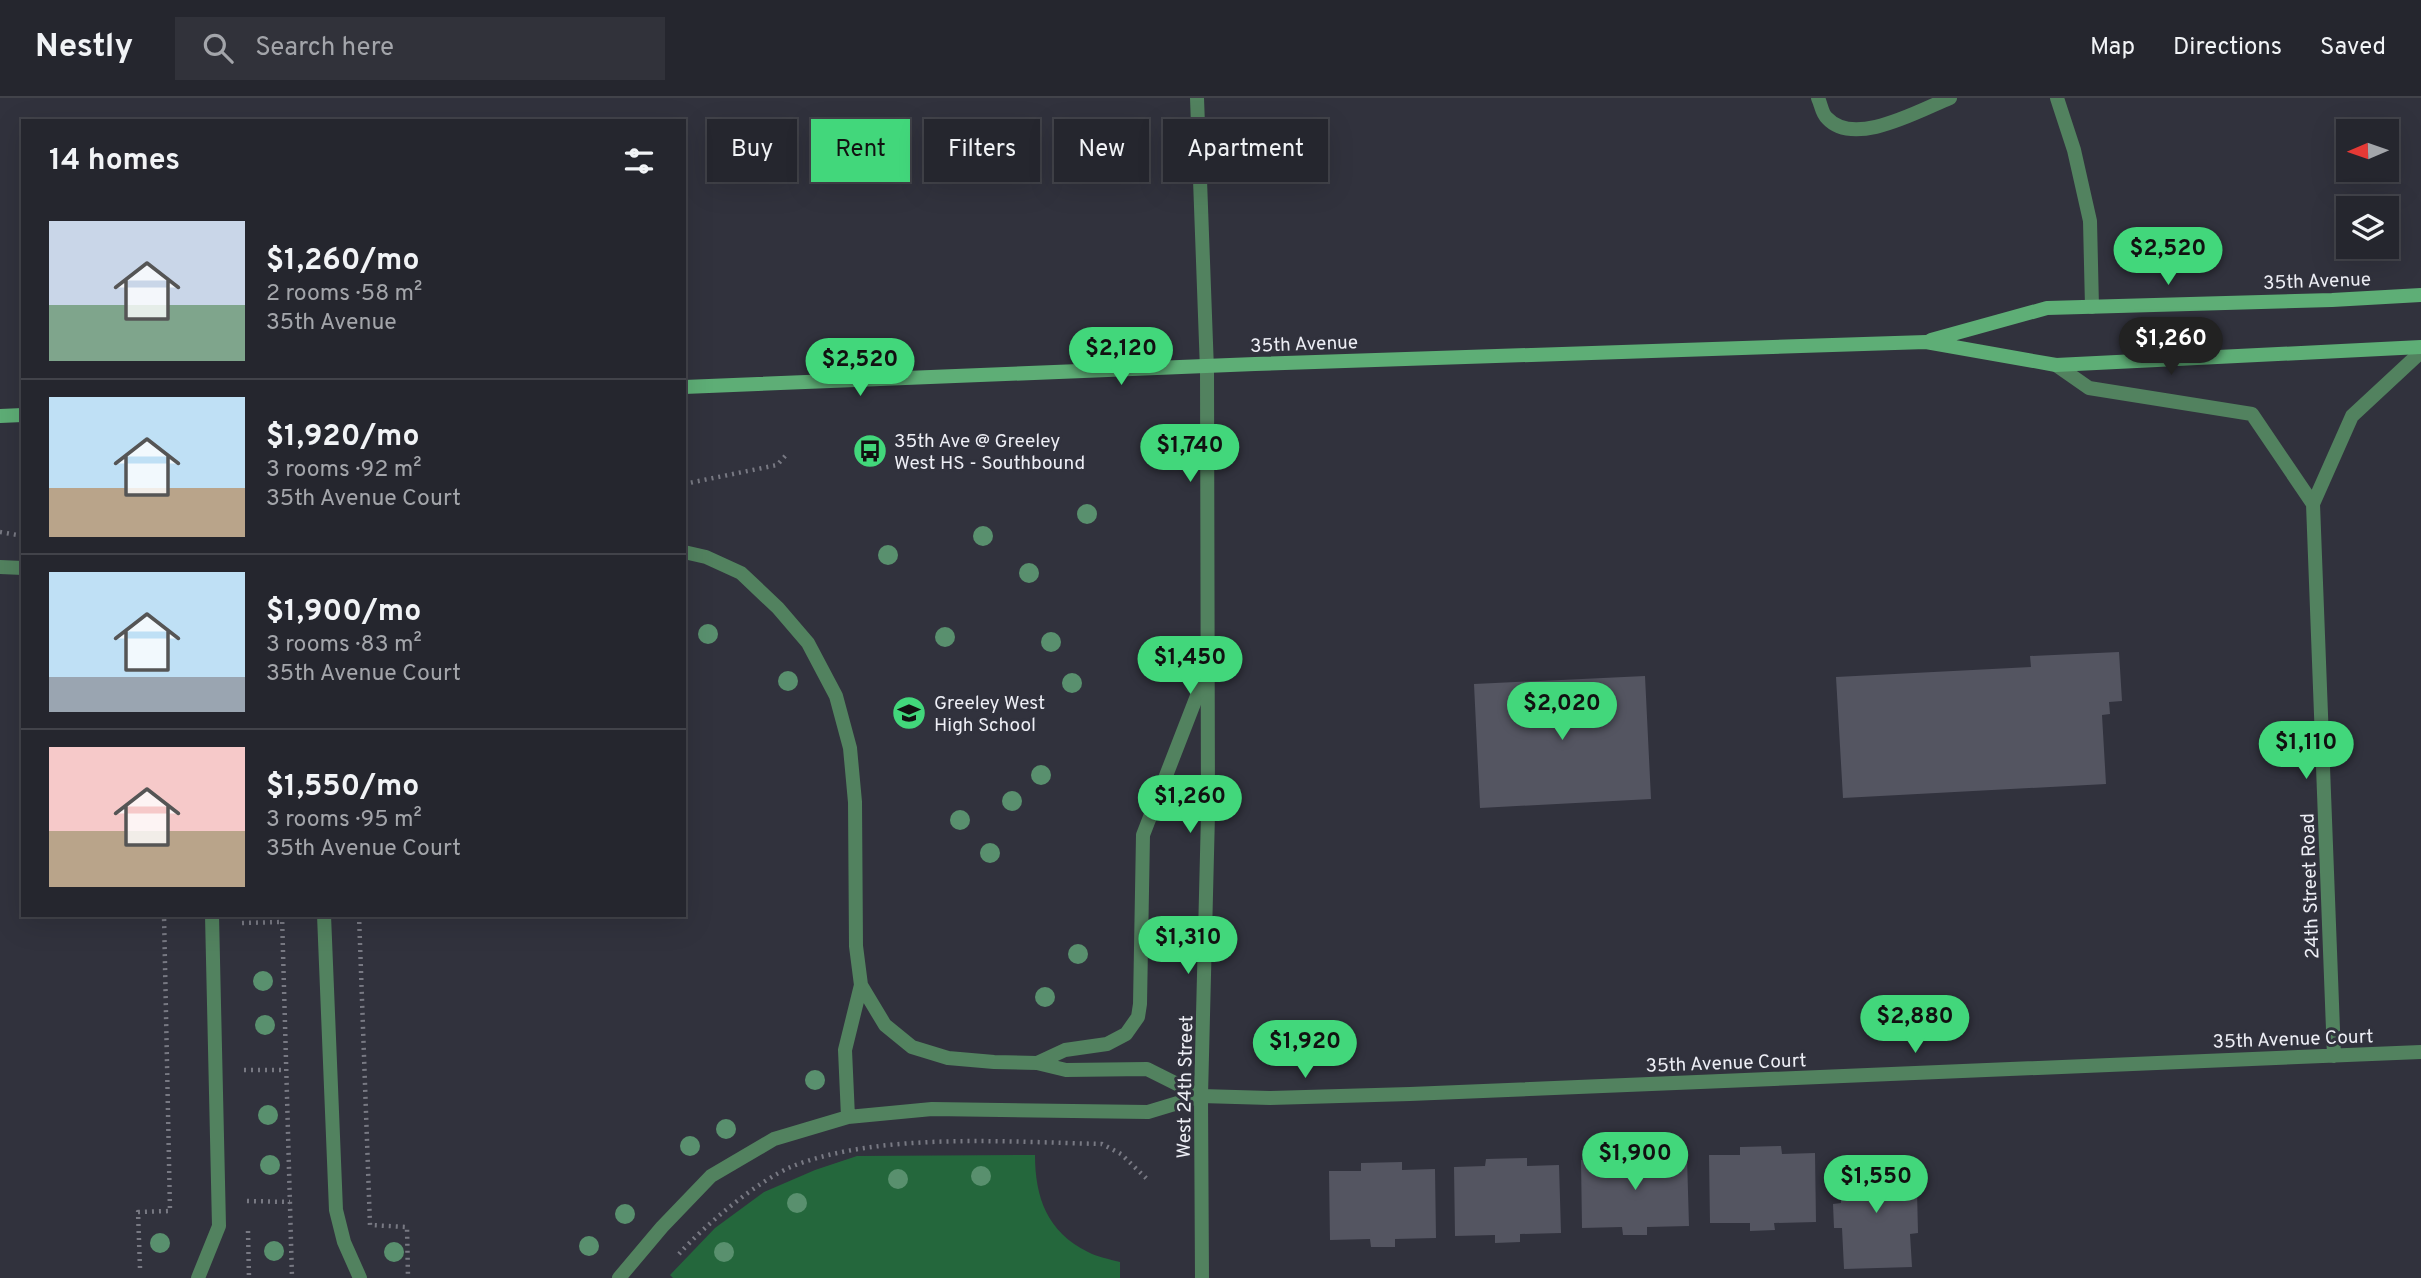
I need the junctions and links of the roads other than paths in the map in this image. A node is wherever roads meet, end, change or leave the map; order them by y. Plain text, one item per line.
1 (1198, 98) edge
2 (1818, 98) edge
3 (1950, 98) edge
4 (2057, 98) edge
5 (2421, 295) edge
6 (2092, 307) junction
7 (1926, 342) junction
8 (2421, 349) edge
9 (2056, 365) junction
10 (1207, 366) junction
11 (686, 387) edge
12 (21, 415) edge
13 (0, 416) edge
14 (2313, 504) junction
15 (686, 553) edge
16 (0, 567) edge
17 (21, 568) edge
18 (1208, 668) junction
19 (212, 917) edge
20 (324, 917) edge
21 (861, 985) junction
22 (2421, 1052) edge
23 (2334, 1056) junction
24 (1037, 1063) junction
25 (1201, 1096) junction
26 (848, 1117) junction
27 (198, 1278) edge
28 (360, 1278) edge
29 (619, 1278) edge
30 (1202, 1278) edge

1 - 10 street, West 24th Street
2 - 3 street
4 - 6 street
5 - 6 main road, 35th Avenue
6 - 7 main road, 35th Avenue
7 - 9 main road, 35th Avenue
7 - 10 main road, 35th Avenue
8 - 9 main road, 35th Avenue
8 - 14 street, 24th Street Road
9 - 14 street
10 - 11 main road, 35th Avenue
10 - 18 street, West 24th Street
12 - 13 main road
14 - 23 street, 24th Street Road
15 - 21 street
16 - 17 street
18 - 24 street
18 - 25 street, West 24th Street
19 - 27 street
20 - 28 street
21 - 24 street
21 - 26 street
22 - 23 street, 35th Avenue Court
23 - 25 street, 35th Avenue Court
24 - 25 street
25 - 26 street
25 - 30 street, West 24th Street
26 - 29 street

